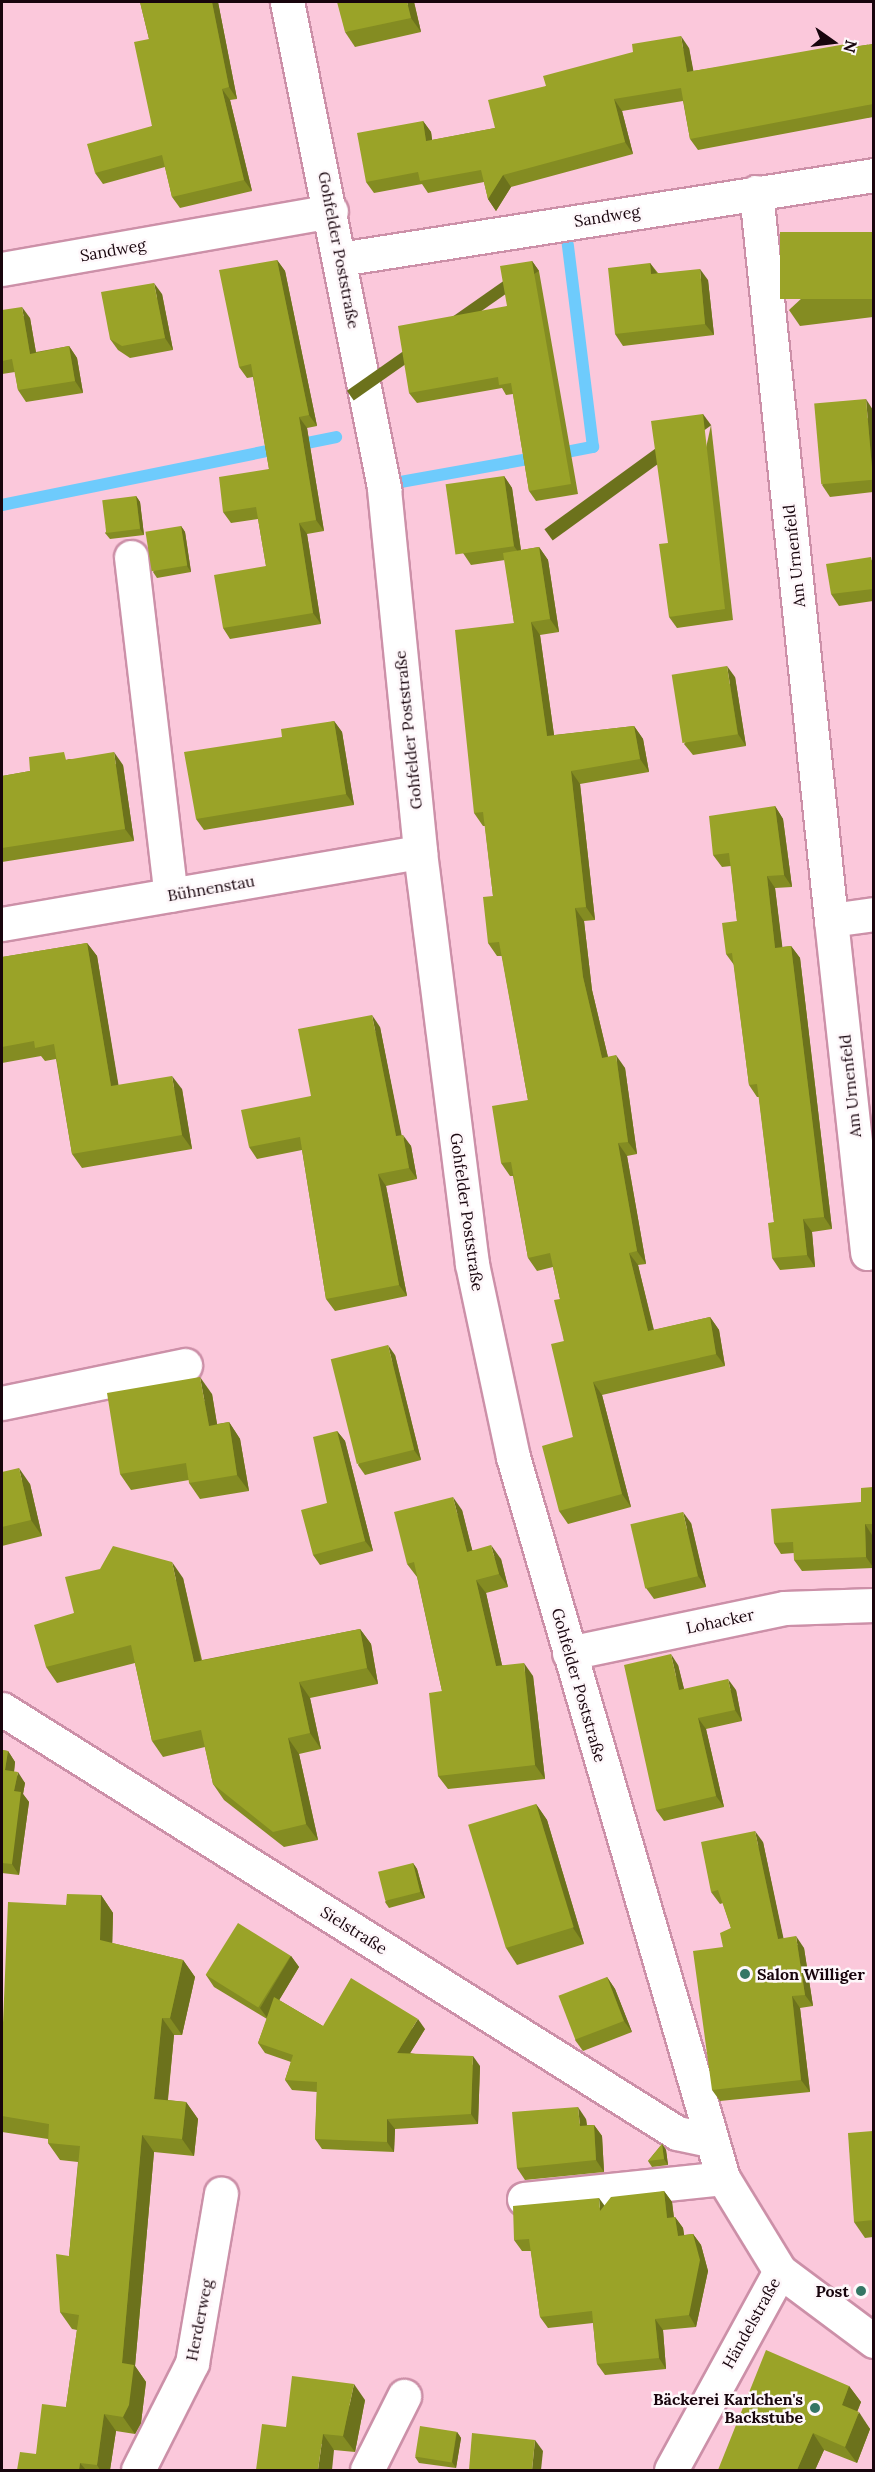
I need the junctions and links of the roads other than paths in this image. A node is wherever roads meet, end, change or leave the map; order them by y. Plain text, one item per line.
1 (287, 2) edge
2 (873, 175) edge
3 (756, 192) junction
4 (331, 211) junction
5 (340, 259) junction
6 (2, 269) edge
7 (130, 557) dead end
8 (420, 852) junction
9 (171, 895) junction
10 (873, 914) edge
11 (831, 920) junction
12 (2, 924) edge
13 (867, 1253) dead end
14 (185, 1365) dead end
15 (2, 1402) edge
16 (873, 1605) edge
17 (569, 1653) junction
18 (2, 1709) edge
19 (711, 2139) junction
20 (723, 2178) junction
21 (221, 2193) dead end
22 (524, 2199) dead end
23 (780, 2271) junction
24 (873, 2341) edge
25 (404, 2396) dead end
26 (138, 2470) edge
27 (368, 2470) edge
28 (671, 2470) edge

1 - 4 street, Gohfelder Poststraße
2 - 3 street, Sandweg
3 - 5 street, Sandweg
3 - 11 street, Am Urnenfeld
4 - 5 street, Gohfelder Poststraße
4 - 6 street, Sandweg
5 - 8 street, Gohfelder Poststraße
7 - 9 street
8 - 9 street, Bühnenstau
8 - 17 street, Gohfelder Poststraße
9 - 12 street, Bühnenstau
10 - 11 street
11 - 13 street, Am Urnenfeld
14 - 15 street
16 - 17 street, Lohacker
17 - 19 street, Gohfelder Poststraße
18 - 19 street, Sielstraße
19 - 20 street, Gohfelder Poststraße
20 - 22 street
20 - 23 street, Gohfelder Poststraße
21 - 26 street, Herderweg
23 - 24 street, Gohfelder Poststraße
23 - 28 street, Händelstraße
25 - 27 street

